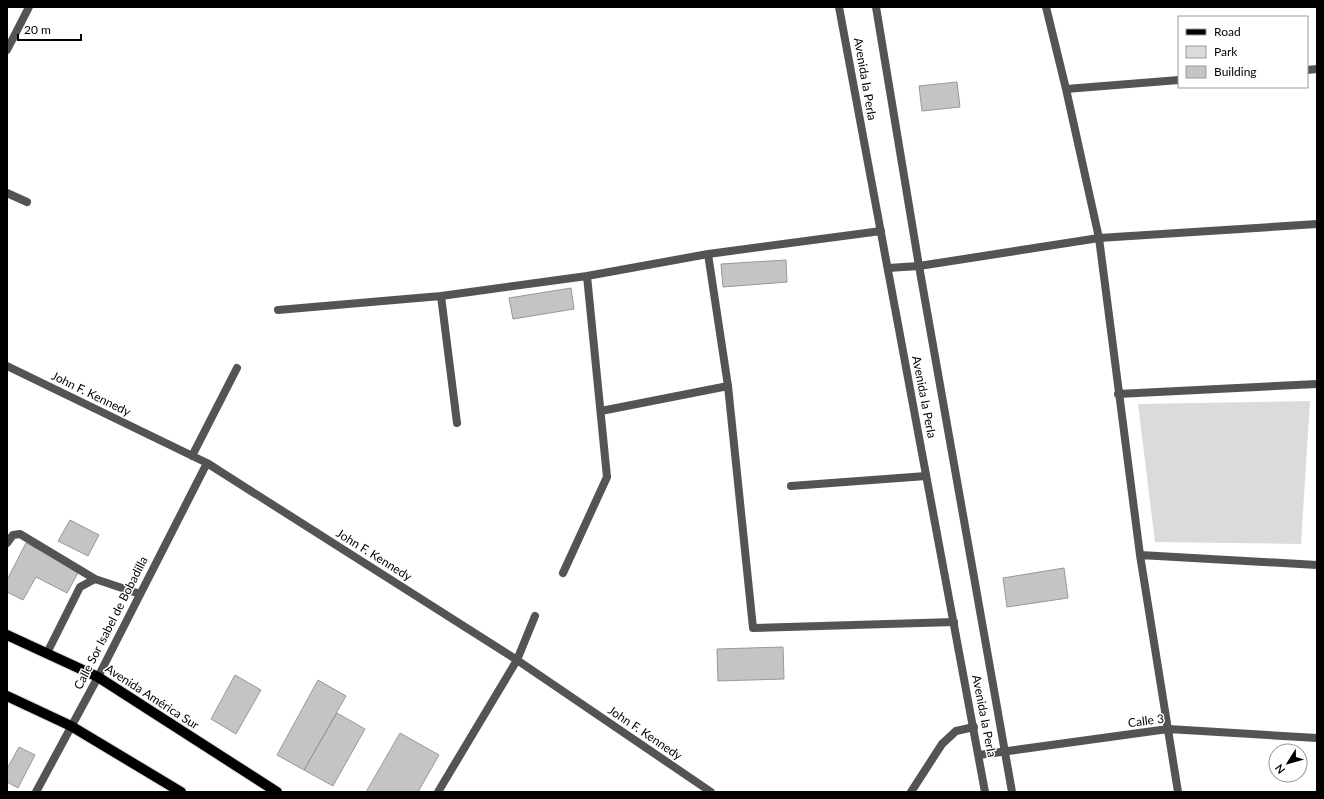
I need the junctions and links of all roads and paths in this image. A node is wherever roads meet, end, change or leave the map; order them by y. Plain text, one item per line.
1 (29, 7) edge
2 (839, 7) edge
3 (876, 7) edge
4 (1046, 7) edge
5 (7, 50) edge
6 (1178, 80) edge
7 (1066, 89) junction
8 (7, 193) edge
9 (27, 202) dead end
10 (1317, 224) edge
11 (881, 231) junction
12 (1099, 238) junction
13 (708, 254) junction
14 (919, 266) junction
15 (888, 268) junction
16 (587, 276) junction
17 (441, 296) junction
18 (278, 310) dead end
19 (7, 366) edge
20 (237, 368) dead end
21 (1317, 384) edge
22 (728, 386) junction
23 (1118, 394) junction
24 (601, 411) junction
25 (457, 423) dead end
26 (192, 456) junction
27 (206, 463) junction
28 (926, 476) junction
29 (791, 486) dead end
30 (7, 543) edge
31 (1140, 555) junction
32 (1317, 565) edge
33 (562, 573) dead end
34 (95, 579) junction
35 (140, 594) junction
36 (535, 616) dead end
37 (954, 622) junction
38 (7, 635) edge
39 (47, 653) junction
40 (517, 660) junction
41 (98, 677) junction
42 (7, 696) edge
43 (71, 726) junction
44 (974, 727) junction
45 (1168, 729) junction
46 (1317, 738) edge
47 (1006, 752) junction
48 (979, 755) junction
49 (36, 792) edge
50 (182, 792) edge
51 (277, 792) edge
52 (438, 792) edge
53 (711, 792) edge
54 (911, 792) edge
55 (986, 792) edge
56 (1012, 792) edge
57 (1178, 792) edge

1 - 5 street
2 - 11 street, Avenida la Perla
3 - 14 street, Avenida la Perla
4 - 7 street
6 - 7 street
7 - 12 street
8 - 9 street
10 - 12 street
11 - 13 street
11 - 15 street, Avenida la Perla
12 - 14 street
12 - 23 street
13 - 16 street
13 - 22 street
14 - 15 street
14 - 47 street, Avenida la Perla
15 - 28 street, Avenida la Perla
16 - 17 street
16 - 24 street
17 - 18 street
17 - 25 street
19 - 26 street, John F. Kennedy
20 - 26 street
21 - 23 street
22 - 24 street
22 - 37 street
23 - 31 street
24 - 33 street
26 - 27 street, John F. Kennedy
27 - 35 street, Calle Sor Isabel de Bobadilla
27 - 40 street, John F. Kennedy
28 - 29 street
28 - 37 street, Avenida la Perla
30 - 34 street
31 - 32 street
31 - 45 street
34 - 35 street
34 - 39 street
35 - 41 street, Calle Sor Isabel de Bobadilla
36 - 40 street
37 - 44 street, Avenida la Perla
38 - 39 main road, Avenida América Sur
39 - 41 main road, Avenida América Sur
40 - 52 street
40 - 53 street, John F. Kennedy
41 - 43 street, Calle Sor Isabel de Bobadilla
41 - 51 main road, Avenida América Sur
42 - 43 main road
43 - 49 street, Calle Sor Isabel de Bobadilla
43 - 50 main road
44 - 48 street, Avenida la Perla
44 - 54 street
45 - 46 street, Calle 3
45 - 47 street, Calle 3
45 - 57 street
47 - 48 street, Calle 3
47 - 56 street, Avenida la Perla
48 - 55 street, Avenida la Perla

